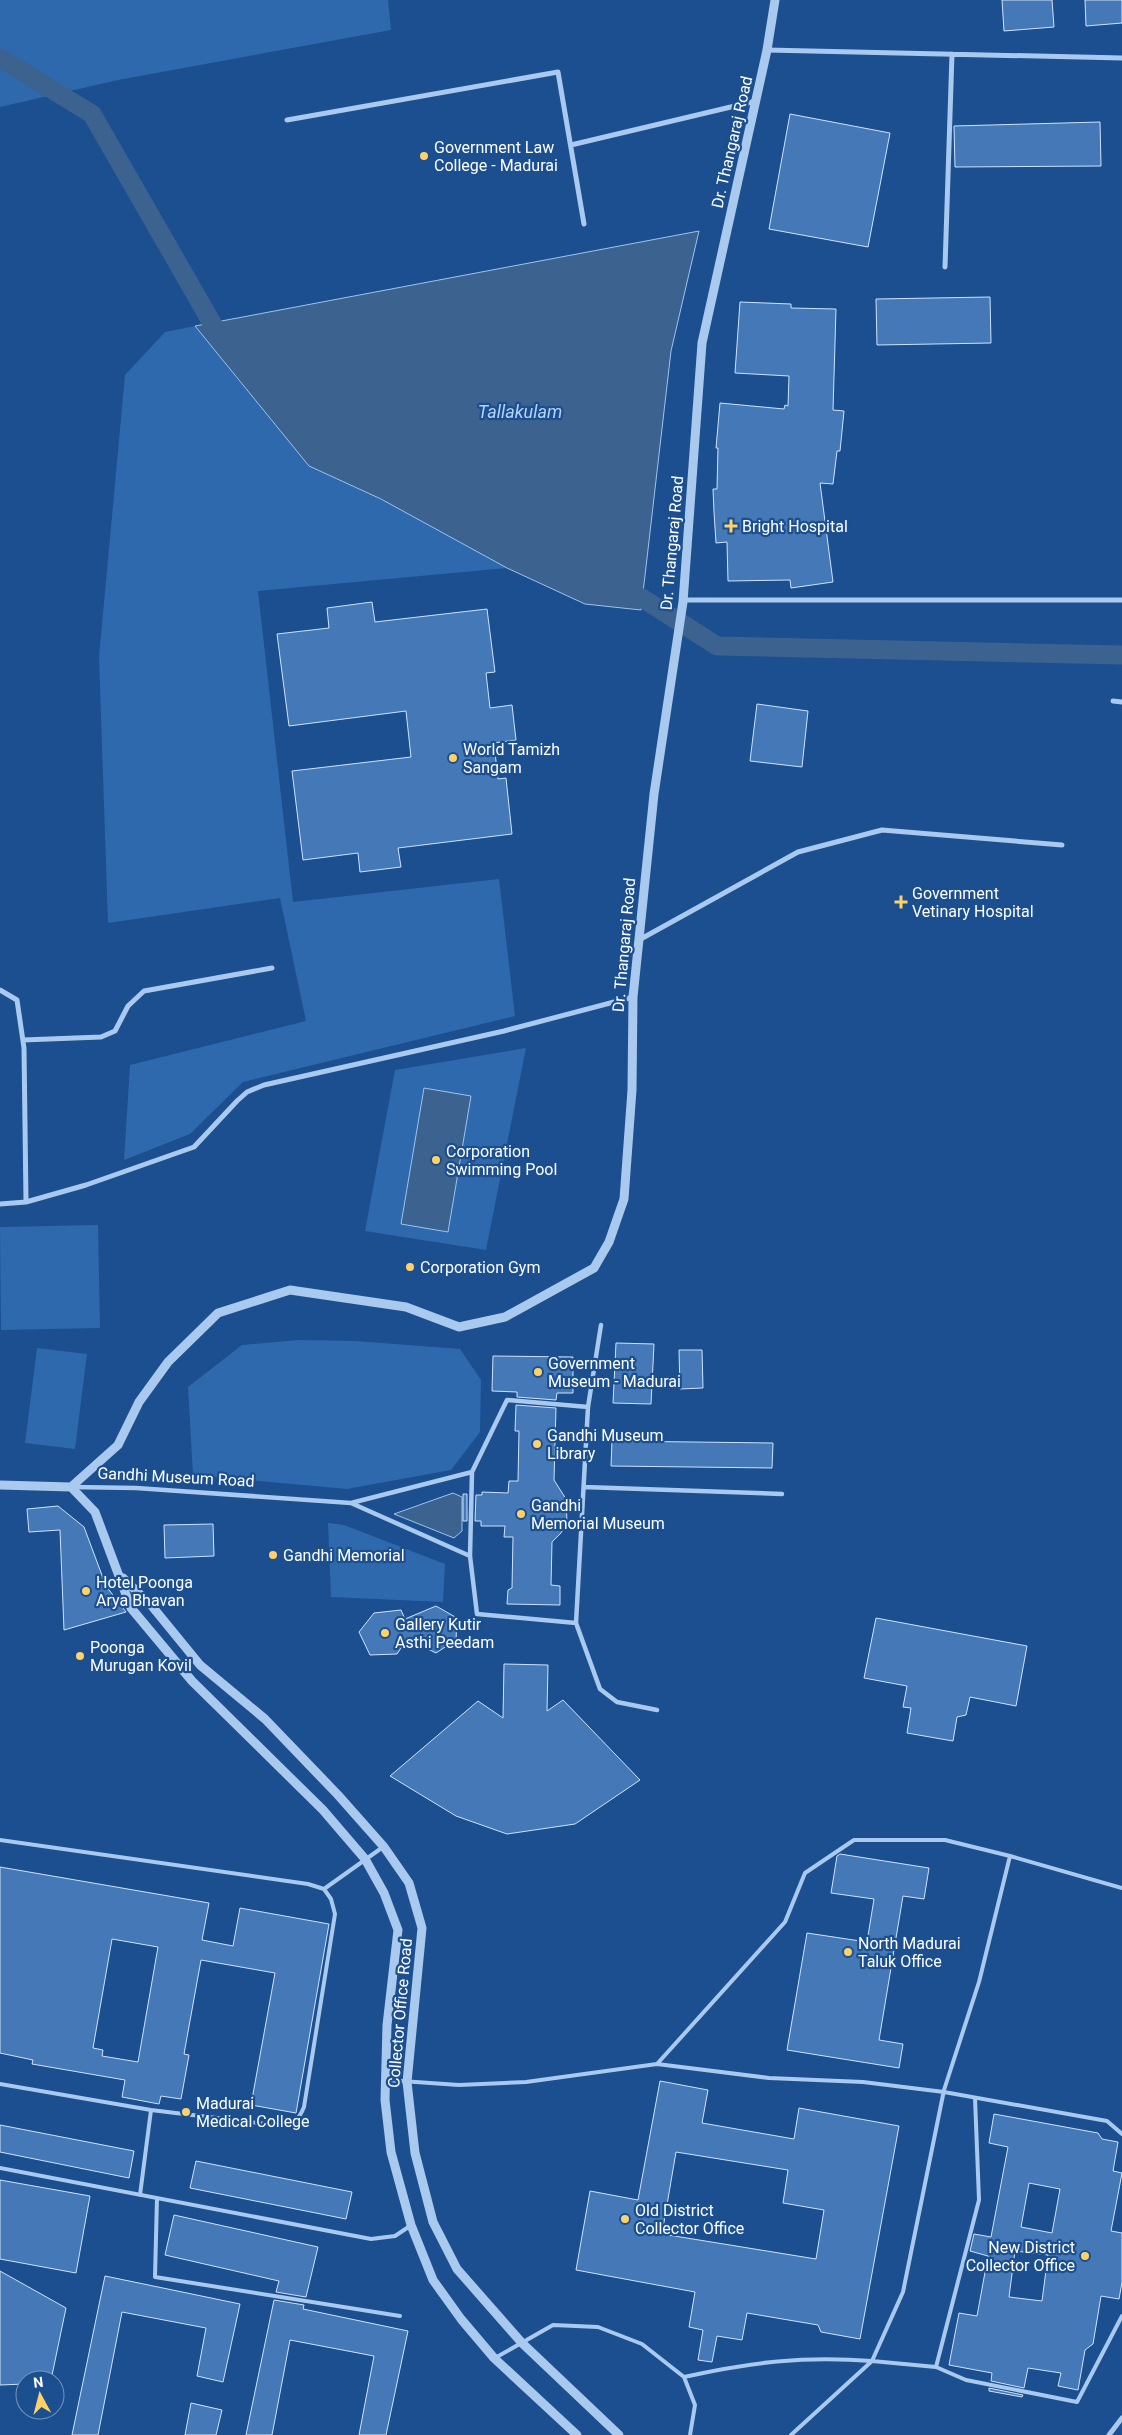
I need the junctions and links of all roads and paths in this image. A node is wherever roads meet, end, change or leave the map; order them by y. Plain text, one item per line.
1 (775, 0) edge
2 (767, 50) junction
3 (952, 54) junction
4 (1122, 58) edge
5 (756, 101) junction
6 (287, 120) dead end
7 (571, 145) junction
8 (584, 224) dead end
9 (945, 266) dead end
10 (1122, 600) edge
11 (683, 601) junction
12 (1112, 701) dead end
13 (1122, 702) edge
14 (1062, 845) dead end
15 (639, 940) junction
16 (272, 968) dead end
17 (0, 990) edge
18 (633, 997) junction
19 (23, 1040) junction
20 (26, 1202) junction
21 (0, 1204) edge
22 (601, 1325) dead end
23 (588, 1407) junction
24 (472, 1472) junction
25 (0, 1485) edge
26 (71, 1487) junction
27 (584, 1487) junction
28 (782, 1494) dead end
29 (351, 1503) junction
30 (470, 1556) junction
31 (121, 1576) junction
32 (576, 1624) junction
33 (657, 1710) dead end
34 (0, 1840) edge
35 (384, 1846) junction
36 (1010, 1856) junction
37 (365, 1859) junction
38 (1122, 1888) edge
39 (324, 1889) junction
40 (657, 2064) junction
41 (384, 2080) junction
42 (407, 2082) junction
43 (0, 2084) edge
44 (944, 2092) junction
45 (975, 2098) junction
46 (151, 2110) junction
47 (1122, 2134) edge
48 (0, 2168) edge
49 (140, 2195) junction
50 (157, 2198) junction
51 (411, 2225) junction
52 (400, 2316) dead end
53 (1122, 2316) edge
54 (522, 2343) junction
55 (494, 2358) junction
56 (872, 2361) junction
57 (936, 2368) junction
58 (684, 2377) junction
59 (1122, 2418) edge
60 (577, 2435) edge
61 (619, 2435) edge
62 (690, 2435) edge
63 (791, 2435) edge
64 (1109, 2435) edge

1 - 2 street, Dr. Thangaraj Road
2 - 3 street
2 - 5 street, Dr. Thangaraj Road
3 - 4 street
3 - 9 street
5 - 7 street
5 - 11 street, Dr. Thangaraj Road
6 - 7 street
7 - 8 street
10 - 11 street
11 - 15 street, Dr. Thangaraj Road
12 - 13 street
14 - 15 street
15 - 18 street, Dr. Thangaraj Road
16 - 19 street
17 - 19 street
18 - 20 street
18 - 26 street, Dr. Thangaraj Road
19 - 20 street
20 - 21 street
22 - 23 street
23 - 24 street
23 - 27 street
24 - 29 street, Gandhi Museum Road
24 - 30 street
25 - 26 street, Gandhi Museum Road
26 - 29 street, Gandhi Museum Road
26 - 31 street, Collector Office Road
27 - 28 street
27 - 32 street
29 - 30 street, Gandhi Museum Road
30 - 32 street
31 - 35 street, Collector Office Road
31 - 37 street, Collector Office Road
32 - 33 street
34 - 39 lane
35 - 37 lane
35 - 42 street, Collector Office Road
36 - 38 lane
36 - 40 lane
36 - 44 lane
37 - 39 lane
37 - 41 street, Collector Office Road
39 - 46 lane
40 - 42 lane
40 - 44 lane
41 - 42 lane
41 - 51 street, Collector Office Road
42 - 54 street, Collector Office Road
43 - 46 lane
44 - 45 lane
44 - 56 lane
45 - 47 lane
45 - 57 lane
46 - 49 lane
48 - 49 lane
49 - 50 lane
50 - 51 lane
50 - 52 lane
51 - 55 street, Collector Office Road
53 - 57 lane
54 - 55 lane
54 - 58 lane
54 - 61 street, Collector Office Road
55 - 60 street, Collector Office Road
56 - 57 lane
56 - 58 lane
56 - 63 lane
58 - 62 lane
59 - 64 street

